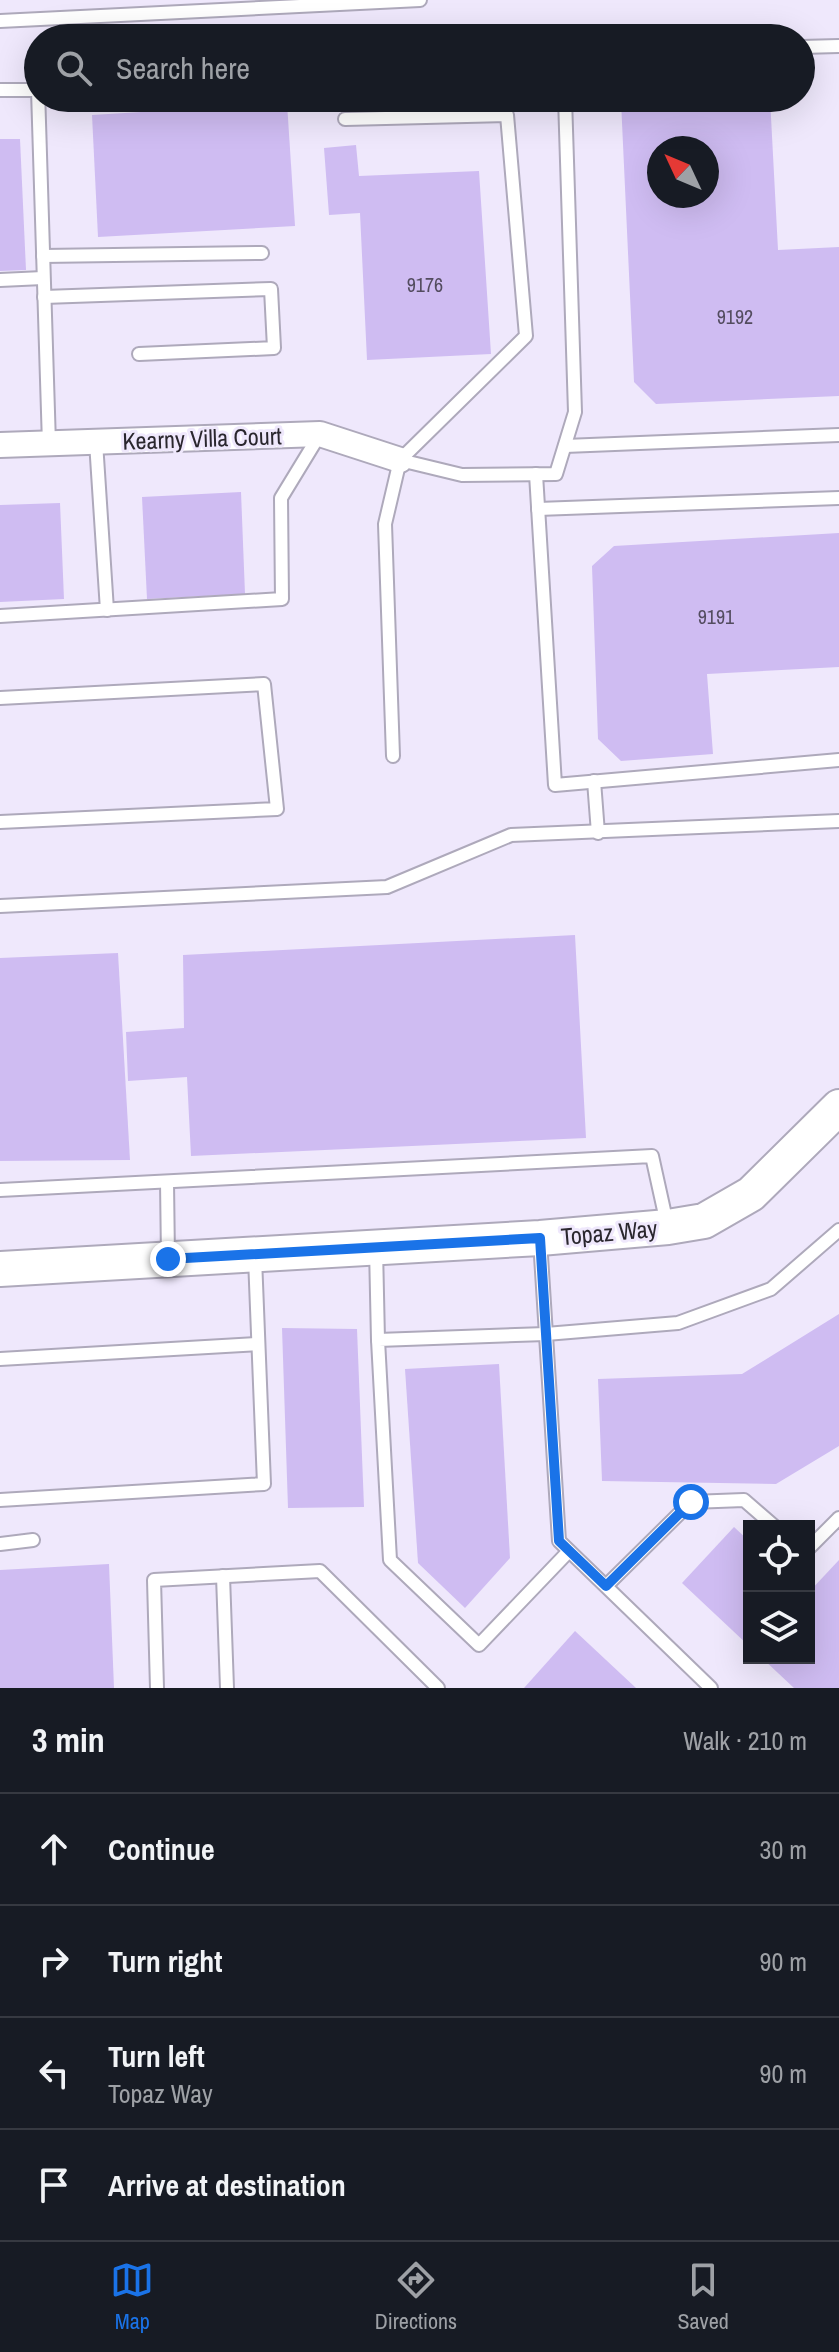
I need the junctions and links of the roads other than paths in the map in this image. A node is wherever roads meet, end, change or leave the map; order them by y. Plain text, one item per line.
1 (420, 0) edge
2 (0, 21) edge
3 (839, 46) edge
4 (815, 47) edge
5 (0, 90) edge
6 (24, 90) edge
7 (39, 112) edge
8 (565, 112) edge
9 (345, 119) dead end
10 (262, 253) dead end
11 (43, 256) junction
12 (43, 278) junction
13 (0, 280) edge
14 (44, 297) junction
15 (139, 354) dead end
16 (320, 434) junction
17 (839, 435) edge
18 (96, 442) junction
19 (49, 444) junction
20 (0, 445) edge
21 (565, 446) junction
22 (400, 460) junction
23 (536, 474) junction
24 (839, 498) edge
25 (538, 509) junction
26 (107, 610) junction
27 (0, 616) edge
28 (0, 698) edge
29 (393, 756) dead end
30 (839, 760) edge
31 (594, 781) junction
32 (839, 821) edge
33 (0, 822) edge
34 (598, 833) junction
35 (0, 906) edge
36 (839, 1107) edge
37 (167, 1182) junction
38 (0, 1190) edge
39 (668, 1227) junction
40 (839, 1230) edge
41 (540, 1238) junction
42 (376, 1247) junction
43 (254, 1254) junction
44 (168, 1259) junction
45 (0, 1269) edge
46 (546, 1334) junction
47 (378, 1340) junction
48 (258, 1344) junction
49 (0, 1359) edge
50 (0, 1500) edge
51 (839, 1518) edge
52 (767, 1520) edge
53 (33, 1540) dead end
54 (815, 1542) edge
55 (0, 1544) edge
56 (569, 1551) junction
57 (223, 1576) junction
58 (606, 1586) junction
59 (157, 1688) edge
60 (227, 1688) edge
61 (438, 1688) edge
62 (711, 1688) edge

1 - 2 lane
3 - 4 lane
5 - 6 lane
7 - 11 lane
8 - 21 lane
9 - 22 lane
10 - 11 lane
11 - 12 lane
12 - 13 lane
12 - 14 lane
14 - 15 lane
14 - 19 lane
16 - 18 street, Kearny Villa Court
16 - 22 street, Kearny Villa Court
16 - 26 lane
17 - 21 lane
18 - 19 street, Kearny Villa Court
18 - 26 lane
19 - 20 street, Kearny Villa Court
21 - 23 lane
22 - 23 lane
22 - 29 lane
23 - 25 lane
24 - 25 lane
25 - 31 lane
26 - 27 lane
28 - 33 lane
30 - 31 lane
31 - 34 lane
32 - 34 lane
34 - 35 lane
36 - 39 street, Topaz Way
37 - 38 lane
37 - 39 lane
37 - 44 lane
39 - 41 street, Topaz Way
40 - 46 lane
41 - 42 street, Topaz Way
41 - 46 lane
42 - 43 street, Topaz Way
42 - 47 lane
43 - 44 street, Topaz Way
43 - 48 lane
44 - 45 street, Topaz Way
46 - 47 lane
46 - 56 lane
47 - 56 lane
48 - 49 lane
48 - 50 lane
51 - 54 lane
52 - 58 lane
53 - 55 lane
56 - 58 lane
57 - 59 lane
57 - 60 lane
57 - 61 lane
58 - 62 lane

